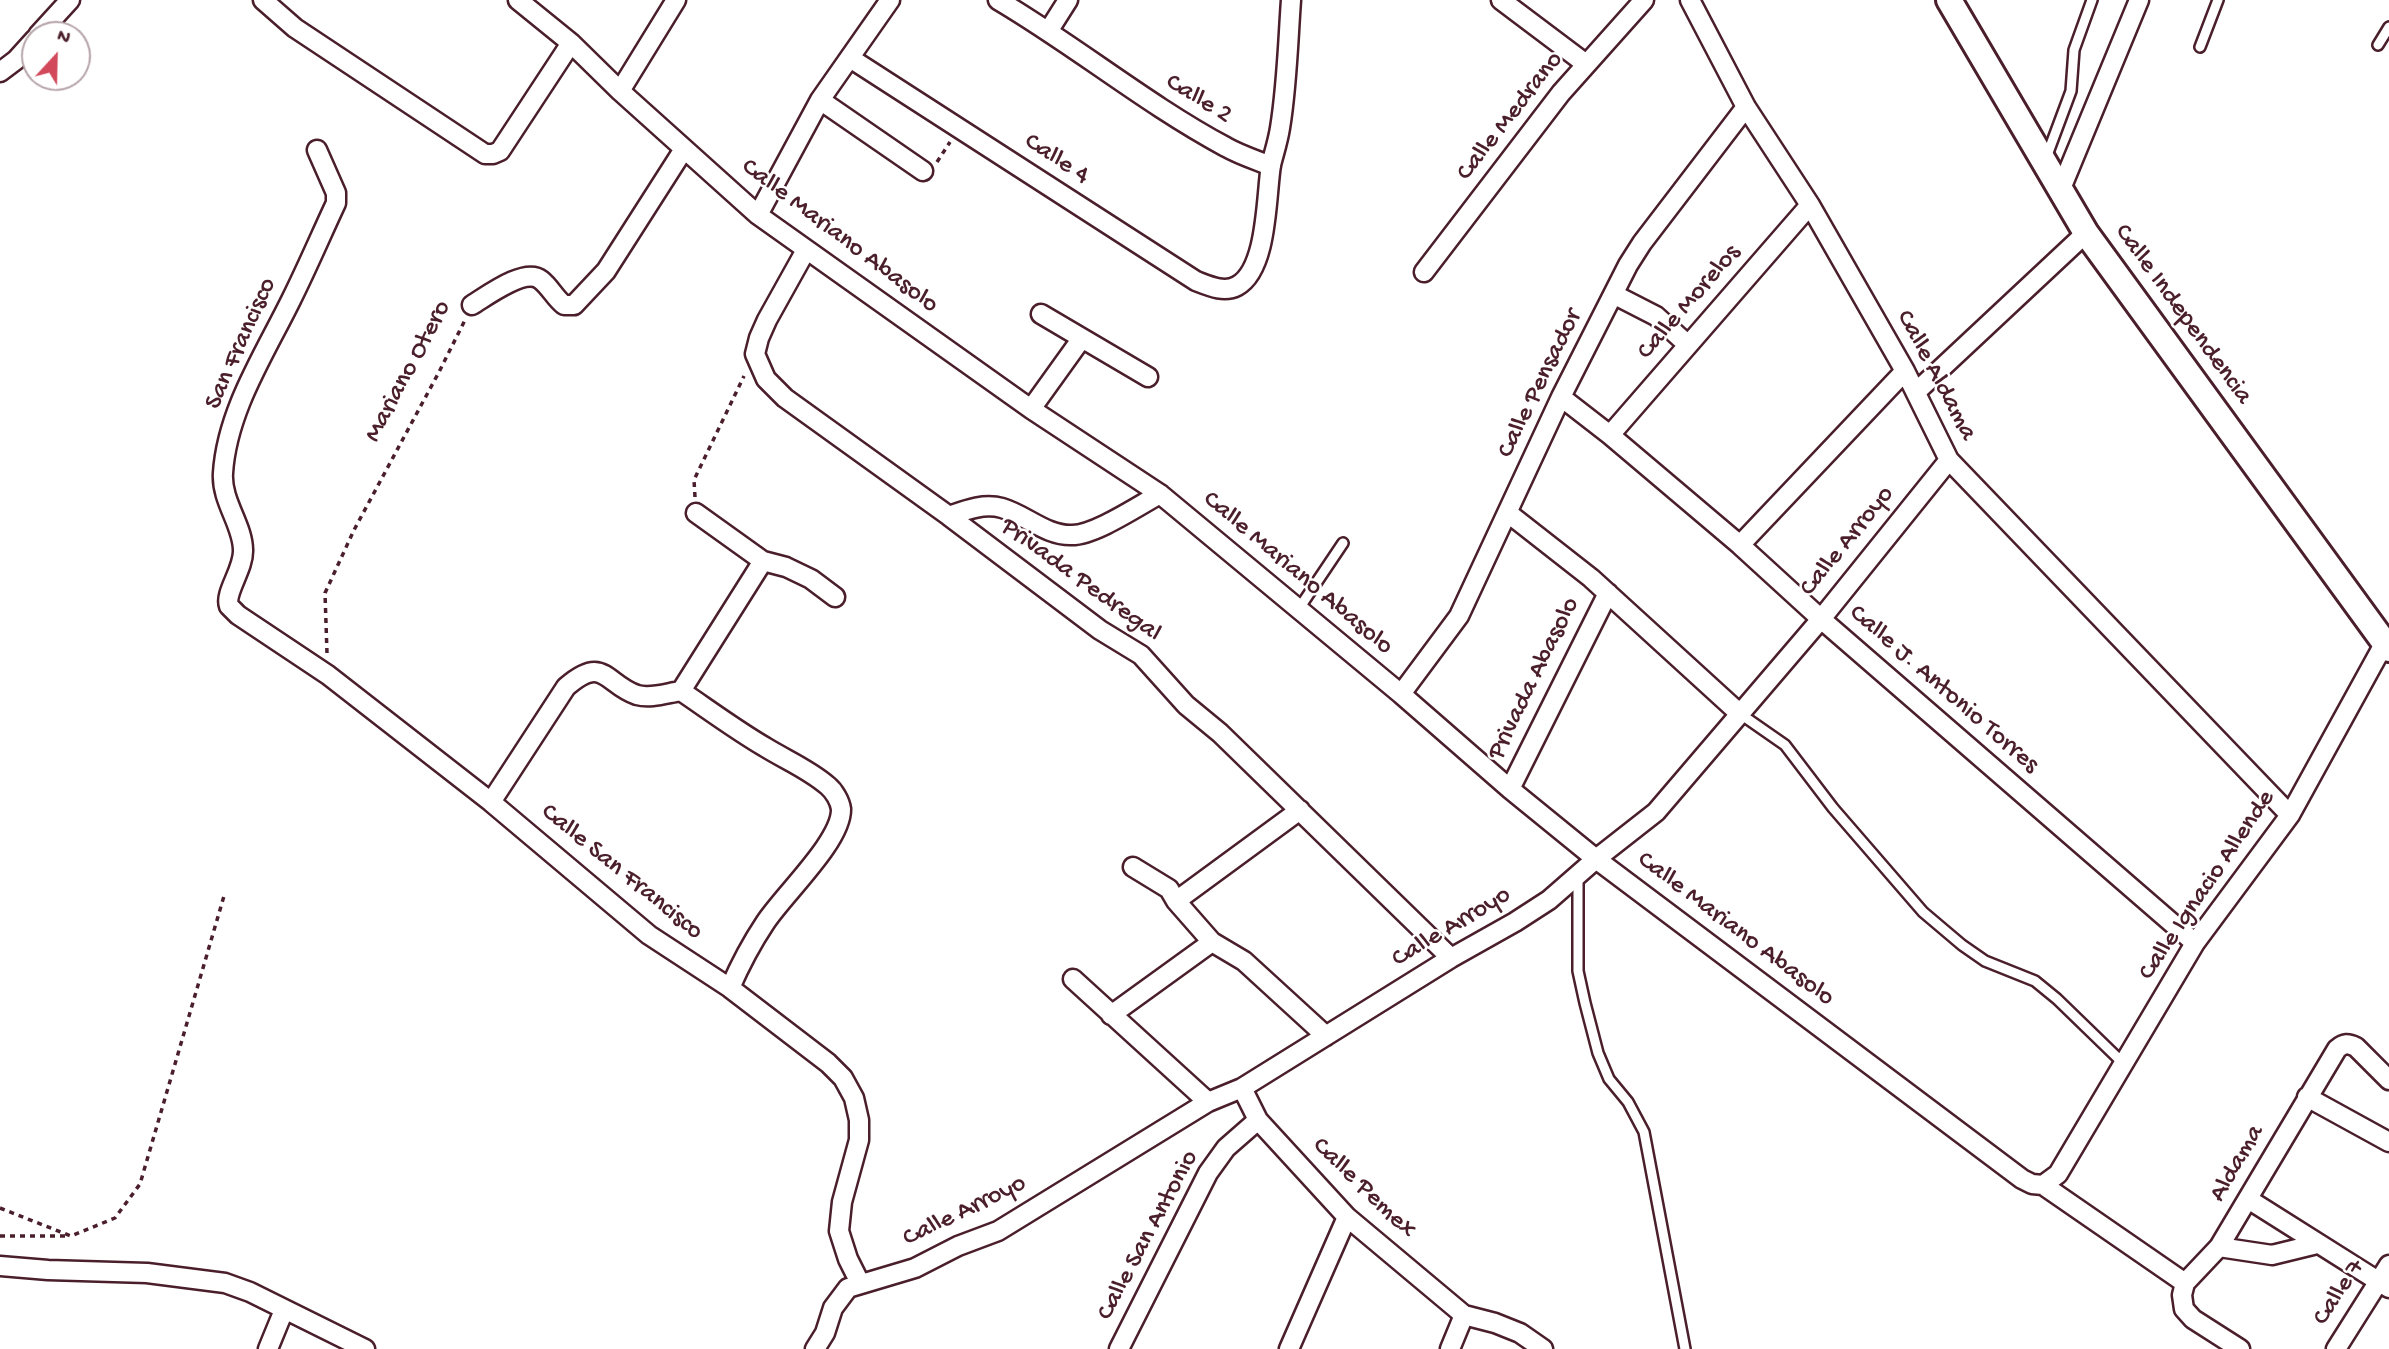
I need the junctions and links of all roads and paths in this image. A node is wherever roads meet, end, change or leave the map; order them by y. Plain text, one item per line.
1 (70, 0) edge
2 (263, 0) edge
3 (518, 0) edge
4 (676, 0) edge
5 (890, 0) edge
6 (998, 0) edge
7 (1068, 0) edge
8 (1291, 0) edge
9 (1501, 0) edge
10 (1644, 0) edge
11 (1690, 0) edge
12 (1949, 0) edge
13 (2092, 0) edge
14 (2139, 0) edge
15 (2218, 0) edge
16 (51, 21) edge
17 (2389, 27) edge
18 (1049, 30) junction
19 (571, 43) junction
20 (2378, 45) dead end
21 (2200, 47) dead end
22 (21, 55) edge
23 (850, 58) junction
24 (1586, 64) junction
25 (0, 72) edge
26 (620, 90) junction
27 (820, 100) junction
28 (1746, 107) junction
29 (958, 128) junction
30 (684, 149) junction
31 (317, 150) dead end
32 (2043, 163) junction
33 (1271, 166) junction
34 (923, 170) joint
35 (2060, 191) junction
36 (1810, 205) junction
37 (758, 215) junction
38 (2086, 233) junction
39 (806, 250) junction
40 (1424, 272) dead end
41 (1615, 295) junction
42 (472, 305) joint
43 (1041, 314) dead end
44 (1082, 338) junction
45 (1689, 345) junction
46 (755, 355) junction
47 (1906, 370) junction
48 (1148, 377) dead end
49 (1916, 392) junction
50 (1561, 397) junction
51 (1031, 409) junction
52 (1610, 435) junction
53 (1949, 460) junction
54 (1160, 494) junction
55 (696, 513) joint
56 (1508, 513) junction
57 (949, 516) junction
58 (1343, 543) dead end
59 (1740, 545) junction
60 (763, 561) junction
61 (1608, 593) junction
62 (835, 597) dead end
63 (229, 606) joint
64 (1298, 610) junction
65 (1821, 619) junction
66 (2387, 646) edge
67 (328, 675) junction
68 (681, 691) junction
69 (1401, 694) junction
70 (1739, 713) junction
71 (1510, 789) junction
72 (491, 802) junction
73 (1300, 810) junction
74 (2290, 815) junction
75 (1596, 859) junction
76 (1133, 867) dead end
77 (1578, 874) junction
78 (225, 896) dead end
79 (1176, 901) junction
80 (1212, 942) junction
81 (2195, 943) junction
82 (1451, 958) junction
83 (1073, 979) dead end
84 (730, 988) junction
85 (1111, 1014) junction
86 (1326, 1036) junction
87 (2124, 1064) junction
88 (2389, 1080) edge
89 (1241, 1088) junction
90 (2307, 1097) junction
91 (1208, 1102) junction
92 (1258, 1120) junction
93 (2389, 1142) edge
94 (2043, 1185) junction
95 (2248, 1199) junction
96 (0, 1208) edge
97 (1347, 1217) junction
98 (0, 1236) edge
99 (71, 1236) junction
100 (2317, 1244) junction
101 (2220, 1247) junction
102 (2389, 1265) edge
103 (0, 1266) edge
104 (860, 1283) junction
105 (2185, 1283) junction
106 (2384, 1285) edge
107 (284, 1310) junction
108 (1464, 1315) junction
109 (824, 1341) edge
110 (2236, 1347) edge
111 (268, 1349) edge
112 (365, 1349) edge
113 (815, 1349) edge
114 (1119, 1349) edge
115 (1289, 1349) edge
116 (1450, 1349) edge
117 (1543, 1349) edge
118 (1685, 1349) edge
119 (2336, 1349) edge

1 - 16 street
2 - 19 street
3 - 19 street, Calle Mariano Abasolo
4 - 26 street
5 - 23 street
6 - 18 street, Calle 2
7 - 18 street
8 - 33 street
9 - 24 street
10 - 24 street, Calle Medrano
11 - 28 street, Calle Aldama
12 - 32 street, Calle Independencia
13 - 32 lane
14 - 35 street
15 - 21 lane
17 - 20 lane
18 - 33 street, Calle 2
19 - 26 street, Calle Mariano Abasolo
22 - 25 street
23 - 27 street
23 - 29 street, Calle 4
24 - 40 street, Calle Medrano
26 - 30 street, Calle Mariano Abasolo
27 - 34 street
27 - 37 street
28 - 36 street, Calle Aldama
28 - 41 street, Calle Pensador
29 - 33 street, Calle 4
29 - 34 path
30 - 37 street, Calle Mariano Abasolo
30 - 42 street, Mariano Otero
31 - 63 street, San Francisco
32 - 35 street, Calle Independencia
35 - 38 street, Calle Independencia
36 - 45 street, Calle Morelos
36 - 47 street, Calle Aldama
37 - 39 street, Calle Mariano Abasolo
38 - 49 street
38 - 66 street, Calle Independencia
39 - 46 street
39 - 51 street, Calle Mariano Abasolo
41 - 45 street
41 - 50 street, Calle Pensador
42 - 67 path, Mariano Otero
43 - 44 street
44 - 48 street
44 - 51 street
45 - 52 street, Calle Morelos
46 - 55 path
46 - 57 street, Privada Pedregal
47 - 49 street, Calle Aldama
47 - 59 street
49 - 53 street, Calle Aldama
50 - 52 street, Calle J. Antonio Torres
50 - 56 street, Calle Pensador
51 - 54 street, Calle Mariano Abasolo
52 - 59 street, Calle J. Antonio Torres
53 - 65 street, Calle Arroyo
53 - 74 street, Calle Aldama
54 - 57 street
54 - 64 street, Calle Mariano Abasolo
55 - 60 street
56 - 61 street
56 - 69 street, Calle Pensador
57 - 73 street, Privada Pedregal
58 - 64 lane
59 - 65 street, Calle J. Antonio Torres
60 - 62 street
60 - 68 street
61 - 70 street
61 - 71 street, Privada Abasolo
63 - 67 street, Calle San Francisco
64 - 69 street, Calle Mariano Abasolo
65 - 70 street, Calle Arroyo
65 - 81 street, Calle J. Antonio Torres
66 - 74 street, Calle Ignacio Allende
67 - 72 street, Calle San Francisco
68 - 72 street
68 - 84 street
69 - 71 street, Calle Mariano Abasolo
70 - 75 street, Calle Arroyo
70 - 87 lane
71 - 75 street, Calle Mariano Abasolo
72 - 84 street, Calle San Francisco
73 - 79 street
73 - 82 street, Privada Pedregal
74 - 81 street, Calle Ignacio Allende
75 - 77 street, Calle Arroyo
75 - 94 street, Calle Mariano Abasolo
76 - 79 street
77 - 82 street, Calle Arroyo
77 - 118 lane
78 - 99 path
79 - 80 street
80 - 85 street
80 - 86 street
81 - 87 street, Calle Ignacio Allende
82 - 86 street, Calle Arroyo
83 - 85 street
84 - 104 street, Calle San Francisco
85 - 91 street
86 - 89 street, Calle Arroyo
87 - 94 street, Calle Ignacio Allende
88 - 90 street, Aldama
89 - 91 street, Calle Arroyo
89 - 92 street, Calle Pemex
90 - 93 street
90 - 95 street, Aldama
91 - 104 street, Calle Arroyo
92 - 97 street, Calle Pemex
92 - 114 street, Calle San Antonio
94 - 105 street, Calle Mariano Abasolo
95 - 100 street
95 - 101 street, Aldama
96 - 99 path
97 - 108 street, Calle Pemex
97 - 115 street
98 - 99 path
100 - 101 street
100 - 106 street
101 - 105 street, Aldama
102 - 106 street, Calle 7
103 - 107 street
104 - 109 street
105 - 110 street
106 - 119 street, Calle 7
107 - 111 street
107 - 112 street
108 - 116 street
108 - 117 street
109 - 113 street

